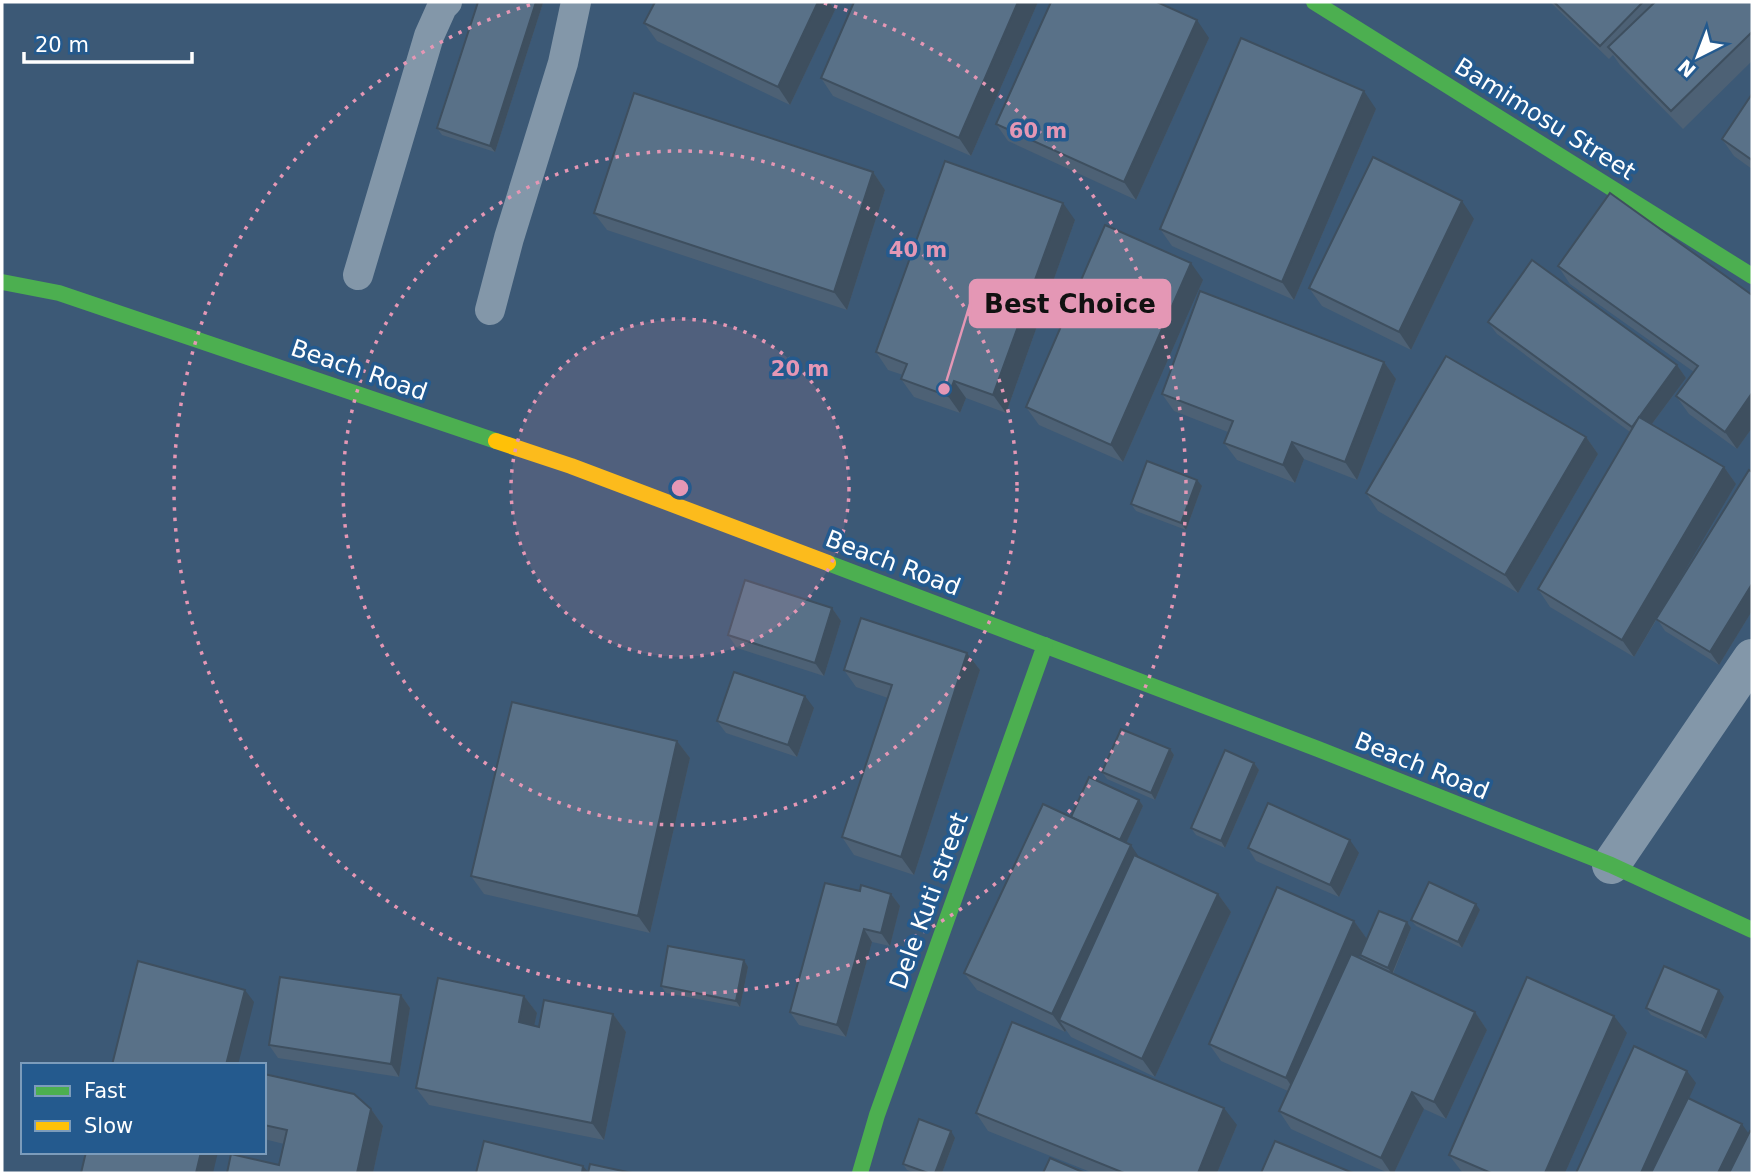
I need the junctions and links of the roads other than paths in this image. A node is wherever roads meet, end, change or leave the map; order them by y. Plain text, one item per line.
1 (447, 2) edge
2 (576, 2) edge
3 (1314, 2) edge
4 (358, 275) dead end
5 (1752, 276) edge
6 (2, 282) edge
7 (490, 310) dead end
8 (1045, 645) junction
9 (1752, 658) edge
10 (1611, 865) junction
11 (1752, 930) edge
12 (860, 1173) edge

1 - 4 lane
2 - 7 lane
3 - 5 main road, Bamimosu Street
6 - 8 main road, Beach Road
8 - 10 main road, Beach Road
8 - 12 main road, Dele Kuti street
9 - 10 street
10 - 11 main road, Beach Road

